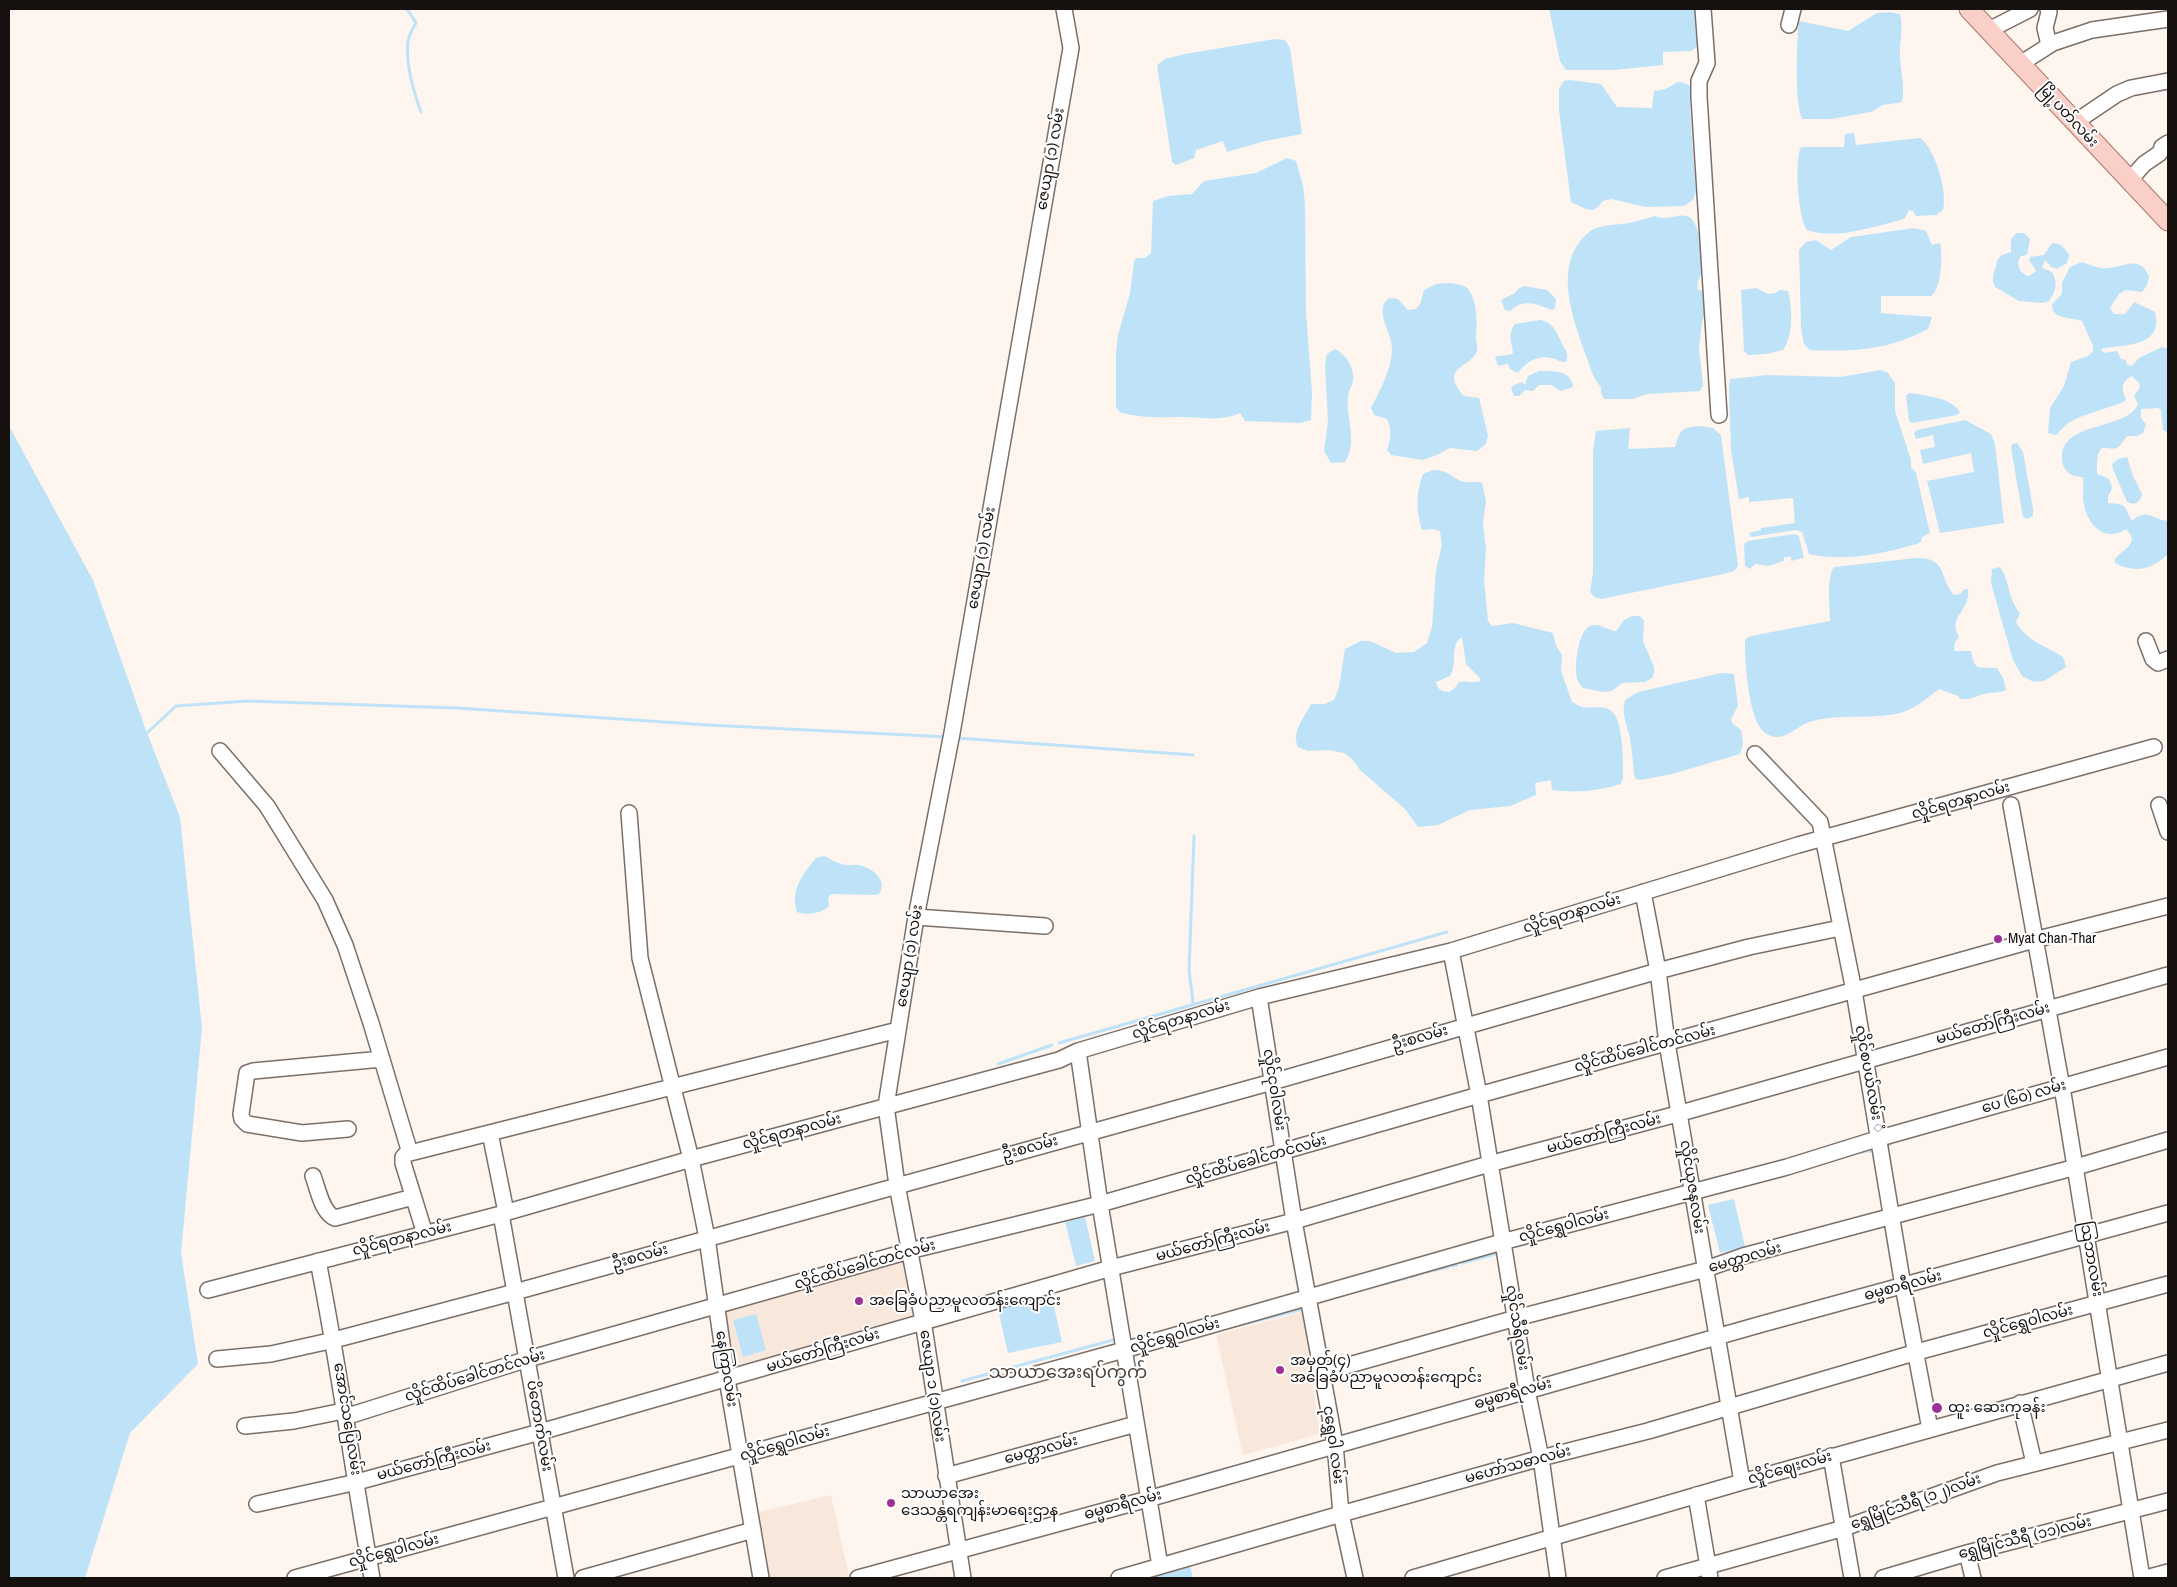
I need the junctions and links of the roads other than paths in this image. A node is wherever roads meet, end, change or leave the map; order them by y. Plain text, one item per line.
1 (1064, 9) edge
2 (1703, 9) edge
3 (1793, 9) edge
4 (1969, 9) edge
5 (2030, 9) edge
6 (2048, 9) edge
7 (2168, 19) edge
8 (1789, 24) dead end
9 (1989, 30) junction
10 (2049, 45) junction
11 (2020, 64) junction
12 (2168, 81) edge
13 (2074, 123) junction
14 (2168, 143) edge
15 (2129, 181) junction
16 (2168, 222) edge
17 (1719, 415) dead end
18 (2146, 641) dead end
19 (2168, 658) edge
20 (2154, 747) dead end
21 (220, 751) dead end
22 (1755, 754) dead end
23 (2160, 805) dead end
24 (2011, 806) dead end
25 (629, 813) dead end
26 (2168, 832) edge
27 (1824, 839) junction
28 (1643, 892) junction
29 (2168, 906) edge
30 (916, 916) junction
31 (1045, 926) dead end
32 (1840, 928) junction
33 (2034, 940) junction
34 (1451, 951) junction
35 (1658, 971) junction
36 (2168, 975) edge
37 (1854, 991) junction
38 (1259, 997) junction
39 (2049, 1008) junction
40 (1465, 1025) junction
41 (898, 1030) junction
42 (1667, 1043) junction
43 (1078, 1051) junction
44 (2168, 1057) edge
45 (382, 1059) junction
46 (1866, 1060) junction
47 (1272, 1082) junction
48 (673, 1086) junction
49 (2062, 1086) junction
50 (1479, 1094) junction
51 (886, 1106) junction
52 (1681, 1113) junction
53 (348, 1129) dead end
54 (1089, 1132) junction
55 (490, 1133) junction
56 (1880, 1138) junction
57 (2168, 1140) edge
58 (1284, 1152) junction
59 (410, 1153) junction
60 (691, 1159) junction
61 (1489, 1164) junction
62 (2076, 1167) junction
63 (313, 1176) dead end
64 (897, 1185) junction
65 (1693, 1192) junction
66 (413, 1197) junction
67 (1100, 1204) junction
68 (504, 1213) junction
69 (2168, 1213) edge
70 (1892, 1217) junction
71 (1294, 1220) junction
72 (425, 1234) junction
73 (2087, 1236) junction
74 (707, 1238) junction
75 (1503, 1248) junction
76 (910, 1251) junction
77 (318, 1261) junction
78 (1112, 1268) junction
79 (1706, 1269) junction
80 (2168, 1284) edge
81 (1903, 1286) junction
82 (208, 1290) dead end
83 (515, 1292) junction
84 (1310, 1303) junction
85 (2098, 1303) junction
86 (716, 1306) junction
87 (1516, 1318) junction
88 (923, 1321) junction
89 (1718, 1337) junction
90 (334, 1340) junction
91 (1124, 1350) junction
92 (1917, 1352) junction
93 (217, 1359) dead end
94 (528, 1359) junction
95 (2168, 1363) edge
96 (1321, 1373) junction
97 (2110, 1378) junction
98 (727, 1379) junction
99 (1527, 1390) junction
100 (935, 1401) junction
101 (2020, 1403) junction
102 (1730, 1407) junction
103 (344, 1414) junction
104 (1136, 1424) junction
105 (245, 1426) dead end
106 (1930, 1429) junction
107 (2168, 1430) edge
108 (540, 1432) junction
109 (2118, 1441) junction
110 (1335, 1444) junction
111 (1831, 1456) junction
112 (740, 1457) junction
113 (1541, 1458) junction
114 (2034, 1463) junction
115 (946, 1476) junction
116 (357, 1482) junction
117 (1742, 1482) junction
118 (1696, 1495) junction
119 (1148, 1499) junction
120 (2168, 1501) edge
121 (257, 1504) dead end
122 (554, 1507) junction
123 (2132, 1511) junction
124 (1341, 1514) junction
125 (1844, 1528) junction
126 (753, 1530) junction
127 (1553, 1538) junction
128 (958, 1550) junction
129 (1967, 1553) junction
130 (368, 1557) junction
131 (1160, 1566) junction
132 (2168, 1572) edge
133 (1709, 1573) edge
134 (295, 1578) edge
135 (372, 1578) edge
136 (566, 1578) edge
137 (583, 1578) edge
138 (761, 1578) edge
139 (858, 1578) edge
140 (962, 1578) edge
141 (1119, 1578) edge
142 (1355, 1578) edge
143 (1413, 1578) edge
144 (1558, 1578) edge
145 (1665, 1578) edge
146 (1852, 1578) edge
147 (1883, 1578) edge
148 (1973, 1578) edge
149 (2144, 1578) edge

1 - 30 street, ဇေယျာ (၁) လမ်း
2 - 17 street
3 - 8 street
4 - 9 main road, မြို့ပတ်လမ်း
5 - 9 street
6 - 10 street
7 - 10 street
9 - 11 main road, မြို့ပတ်လမ်း
10 - 11 street
11 - 13 main road, မြို့ပတ်လမ်း
12 - 13 street
13 - 15 main road, မြို့ပတ်လမ်း
14 - 15 street
15 - 16 main road, မြို့ပတ်လမ်း
18 - 19 street
20 - 27 street, လှိုင်ရတနာလမ်း
21 - 45 street
22 - 27 street, လှိုင်စပယ်လမ်း ံ
23 - 26 street
24 - 33 street, သြဘာလမ်း
25 - 48 street, နေကြာလမ်း
27 - 28 street, လှိုင်ရတနာလမ်း
27 - 32 street, လှိုင်စပယ်လမ်း ံ
28 - 34 street, လှိုင်ရတနာလမ်း
28 - 35 street, လှိုင်ယုဇနလမ်း
29 - 33 street, လှိုင်ထိပ်ခေါင်တင်လမ်း
30 - 31 street
30 - 41 street, ဇေယျာ (၁) လမ်း
32 - 35 street, ဦးစလမ်း
32 - 37 street, လှိုင်စပယ်လမ်း ံ
33 - 37 street, လှိုင်ထိပ်ခေါင်တင်လမ်း
33 - 39 street, သြဘာလမ်း
34 - 38 street, လှိုင်ရတနာလမ်း
34 - 40 street, လှိုင်သီရိလမ်း
35 - 40 street, ဦးစလမ်း
35 - 42 street, လှိုင်ယုဇနလမ်း
36 - 39 street, မယ်တော်ကြီးလမ်း
37 - 42 street, လှိုင်ထိပ်ခေါင်တင်လမ်း
37 - 46 street, လှိုင်စပယ်လမ်း ံ
38 - 43 street, လှိုင်ရတနာလမ်း
38 - 47 street, လှိုင်ငုဝါလမ်း
39 - 46 street, မယ်တော်ကြီးလမ်း
39 - 49 street, သြဘာလမ်း
40 - 47 street, ဦးစလမ်း
40 - 50 street, လှိုင်သီရိလမ်း
41 - 48 street
41 - 51 street, ဇေယျာ (၁) လမ်း
42 - 50 street, လှိုင်ထိပ်ခေါင်တင်လမ်း
42 - 52 street, လှိုင်ယုဇနလမ်း
43 - 51 street, လှိုင်ရတနာလမ်း
43 - 54 street
44 - 49 street, ပေ (၆၀) လမ်း
45 - 53 street
45 - 59 street
46 - 52 street, မယ်တော်ကြီးလမ်း
46 - 56 street, လှိုင်စပယ်လမ်း ံ
47 - 54 street, ဦးစလမ်း
47 - 58 street, လှိုင်ငုဝါလမ်း
48 - 55 street
48 - 60 street, နေကြာလမ်း
49 - 56 street, ပေ (၆၀) လမ်း
49 - 62 street, သြဘာလမ်း
50 - 58 street, လှိုင်ထိပ်ခေါင်တင်လမ်း
50 - 61 street, လှိုင်သီရိလမ်း
51 - 60 street, လှိုင်ရတနာလမ်း
51 - 64 street, ဇေယျာ ၁ (၁)လမ်း
52 - 61 street, မယ်တော်ကြီးလမ်း
52 - 65 street, လှိုင်ယုဇနလမ်း
54 - 64 street, ဦးစလမ်း
54 - 67 street
55 - 59 street
55 - 68 street, ပိတောက်လမ်း
56 - 65 street, လှိုင်ရွှေဝါလမ်း
56 - 70 street, လှိုင်စပယ်လမ်း ံ
57 - 62 street, မေတ္တာလမ်း
58 - 67 street, လှိုင်ထိပ်ခေါင်တင်လမ်း
58 - 71 street, လှိုင်ငုဝါလမ်း
59 - 66 street
60 - 68 street, လှိုင်ရတနာလမ်း
60 - 74 street, နေကြာလမ်း
61 - 71 street, မယ်တော်ကြီးလမ်း
61 - 75 street, လှိုင်သီရိလမ်း
62 - 70 street, မေတ္တာလမ်း
62 - 73 street, သြဘာလမ်း
63 - 66 street
64 - 74 street, ဦးစလမ်း
64 - 76 street, ဇေယျာ ၁ (၁)လမ်း
65 - 75 street, လှိုင်ရွှေဝါလမ်း
65 - 79 street, လှိုင်ယုဇနလမ်း
66 - 72 street
67 - 76 street, လှိုင်ထိပ်ခေါင်တင်လမ်း
67 - 78 street
68 - 72 street, လှိုင်ရတနာလမ်း
68 - 83 street, ပိတောက်လမ်း
69 - 73 street, ဓမ္မစာရီလမ်း
70 - 79 street, မေတ္တာလမ်း
70 - 81 street, လှိုင်စပယ်လမ်း ံ
71 - 78 street, မယ်တော်ကြီးလမ်း
71 - 84 street, လှိုင်ငုဝါလမ်း
72 - 77 street, လှိုင်ရတနာလမ်း
73 - 81 street, ဓမ္မစာရီလမ်း
73 - 85 street, သြဘာလမ်း
74 - 83 street, ဦးစလမ်း
74 - 86 street, နေကြာလမ်း
75 - 84 street, လှိုင်ရွှေဝါလမ်း
75 - 87 street, လှိုင်သီရိလမ်း
76 - 86 street, လှိုင်ထိပ်ခေါင်တင်လမ်း
76 - 88 street, ဇေယျာ ၁ (၁)လမ်း
77 - 82 street, လှိုင်ရတနာလမ်း
77 - 90 street, အောင်သပြေလမ်း
78 - 88 street, မယ်တော်ကြီးလမ်း
78 - 91 street
79 - 87 street, မေတ္တာလမ်း
79 - 89 street, လှိုင်ယုဇနလမ်း
80 - 85 street, လှိုင်ရွှေဝါလမ်း
81 - 89 street, ဓမ္မစာရီလမ်း
81 - 92 street, လှိုင်စပယ်လမ်း ံ
83 - 90 street, ဦးစလမ်း
83 - 94 street, ပိတောက်လမ်း
84 - 91 street, လှိုင်ရွှေဝါလမ်း
84 - 96 street, ငုရွှေဝါ လမ်း
85 - 92 street, လှိုင်ရွှေဝါလမ်း
85 - 97 street, သြဘာလမ်း
86 - 94 street, လှိုင်ထိပ်ခေါင်တင်လမ်း
86 - 98 street, နေကြာလမ်း
87 - 96 street, မေတ္တာလမ်း
87 - 99 street, လှိုင်သီရိလမ်း
88 - 98 street, မယ်တော်ကြီးလမ်း
88 - 100 street, ဇေယျာ ၁ (၁)လမ်း
89 - 99 street, ဓမ္မစာရီလမ်း
89 - 102 street, လှိုင်ယုဇနလမ်း
90 - 93 street, ဦးစလမ်း
90 - 103 street, အောင်သပြေလမ်း
91 - 100 street, လှိုင်ရွှေဝါလမ်း
91 - 104 street
92 - 102 street, မဟော်သဓာလမ်း
92 - 106 street, လှိုင်စပယ်လမ်း ံ
94 - 103 street, လှိုင်ထိပ်ခေါင်တင်လမ်း
94 - 108 street, ပိတောက်လမ်း
95 - 97 street, လှိုင်ဈေးလမ်း
96 - 110 street, ငုရွှေဝါ လမ်း
97 - 101 street, လှိုင်ဈေးလမ်း
97 - 109 street, သြဘာလမ်း
98 - 108 street, မယ်တော်ကြီးလမ်း
98 - 112 street, နေကြာလမ်း
99 - 110 street, ဓမ္မစာရီလမ်း
99 - 113 street, လှိုင်သီရိလမ်း
100 - 112 street, လှိုင်ရွှေဝါလမ်း
100 - 115 street, ဇေယျာ ၁ (၁)လမ်း
101 - 106 street, လှိုင်ဈေးလမ်း
101 - 114 street
102 - 113 street, မဟော်သဓာလမ်း
102 - 117 street, လှိုင်ယုဇနလမ်း
103 - 105 street, လှိုင်ထိပ်ခေါင်တင်လမ်း
103 - 116 street, အောင်သပြေလမ်း
104 - 115 street, မေတ္တာလမ်း
104 - 119 street
106 - 111 street, လှိုင်ဈေးလမ်း
107 - 109 street, ရွှေမြိုင်သီရီ (၁၂)လမ်း
108 - 116 street, မယ်တော်ကြီးလမ်း
108 - 122 street, ပိတောက်လမ်း
109 - 114 street, ရွှေမြိုင်သီရီ (၁၂)လမ်း
109 - 123 street, သြဘာလမ်း
110 - 119 street, ဓမ္မစာရီလမ်း
110 - 124 street, ငုရွှေဝါ လမ်း
111 - 117 street, လှိုင်ဈေးလမ်း
111 - 125 street
112 - 122 street, လှိုင်ရွှေဝါလမ်း
112 - 126 street, နေကြာလမ်း
113 - 124 street, မဟော်သဓာလမ်း
113 - 127 street, လှိုင်သီရိလမ်း
114 - 125 street, ရွှေမြိုင်သီရီ (၁၂)လမ်း
115 - 128 street, ဇေယျာ ၁ (၁)လမ်း
116 - 121 street, မယ်တော်ကြီးလမ်း
116 - 130 street, အောင်သပြေလမ်း
117 - 118 street, လှိုင်ဈေးလမ်း
118 - 127 street, လှိုင်ဈေးလမ်း
118 - 133 street
119 - 128 street, ဓမ္မစာရီလမ်း
119 - 131 street
120 - 123 street, ရွှေမြိုင်သီရီ (၁၁)လမ်း
122 - 130 street, လှိုင်ရွှေဝါလမ်း
122 - 136 street, ပိတောက်လမ်း
123 - 129 street, ရွှေမြိုင်သီရီ (၁၁)လမ်း
123 - 149 street, သြဘာလမ်း
124 - 131 street, မဟော်သဓာလမ်း
124 - 142 street, ငုရွှေဝါ လမ်း
125 - 133 street, ရွှေမြိုင်သီရီ (၁၂)လမ်း
125 - 146 street
126 - 137 street
126 - 138 street, နေကြာလမ်း
127 - 143 street, လှိုင်ဈေးလမ်း
127 - 144 street, လှိုင်သီရိလမ်း
128 - 139 street, ဓမ္မစာရီလမ်း
128 - 140 street, ဇေယျာ ၁ (၁)လမ်း
129 - 147 street, ရွှေမြိုင်သီရီ (၁၁)လမ်း
129 - 148 street
130 - 134 street, လှိုင်ရွှေဝါလမ်း
130 - 135 street, အောင်သပြေလမ်း
131 - 141 street, မဟော်သဓာလမ်း
132 - 149 street
133 - 145 street, ရွှေမြိုင်သီရီ (၁၂)လမ်း

